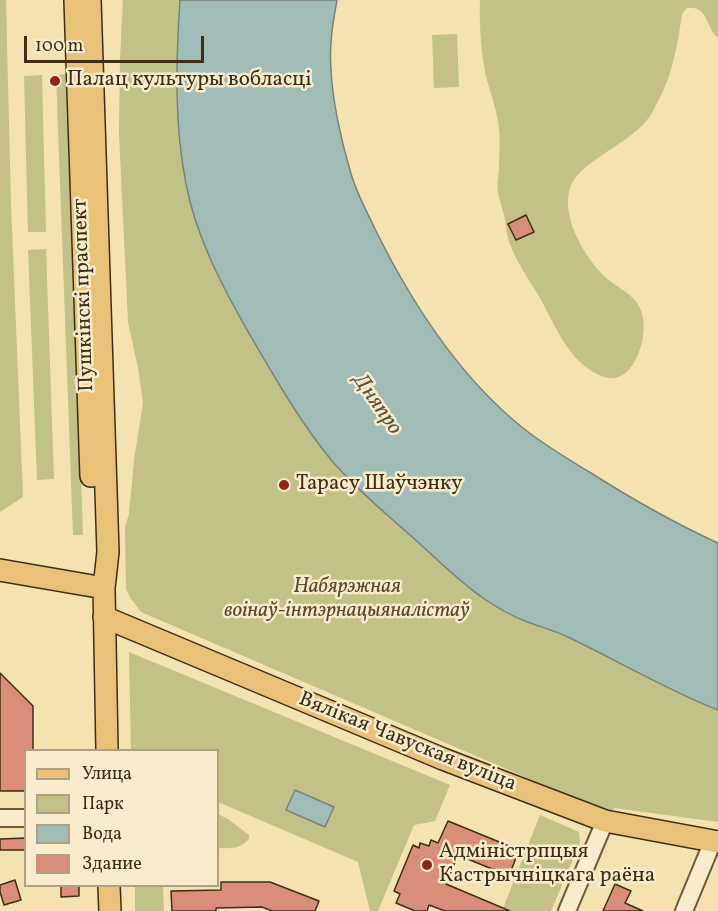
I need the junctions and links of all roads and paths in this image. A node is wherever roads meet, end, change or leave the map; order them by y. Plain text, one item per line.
1 (75, 0) edge
2 (90, 0) edge
3 (0, 570) edge
4 (104, 588) junction
5 (104, 617) junction
6 (107, 749) edge
7 (24, 818) edge
8 (0, 819) edge
9 (605, 821) junction
10 (716, 841) edge
11 (109, 887) edge
12 (110, 911) edge
13 (567, 911) edge
14 (684, 911) edge

1 - 4 main road, Пушкінскі праспект
2 - 4 main road, Пушкінскі праспект
3 - 4 main road
4 - 5 main road, Пушкінскі праспект
5 - 6 main road, Пушкінскі праспект
5 - 9 main road, Вялікая Чавуская вуліца
7 - 8 street
9 - 10 main road, Вялікая Чавуская вуліца
9 - 13 street
10 - 14 street
11 - 12 main road

